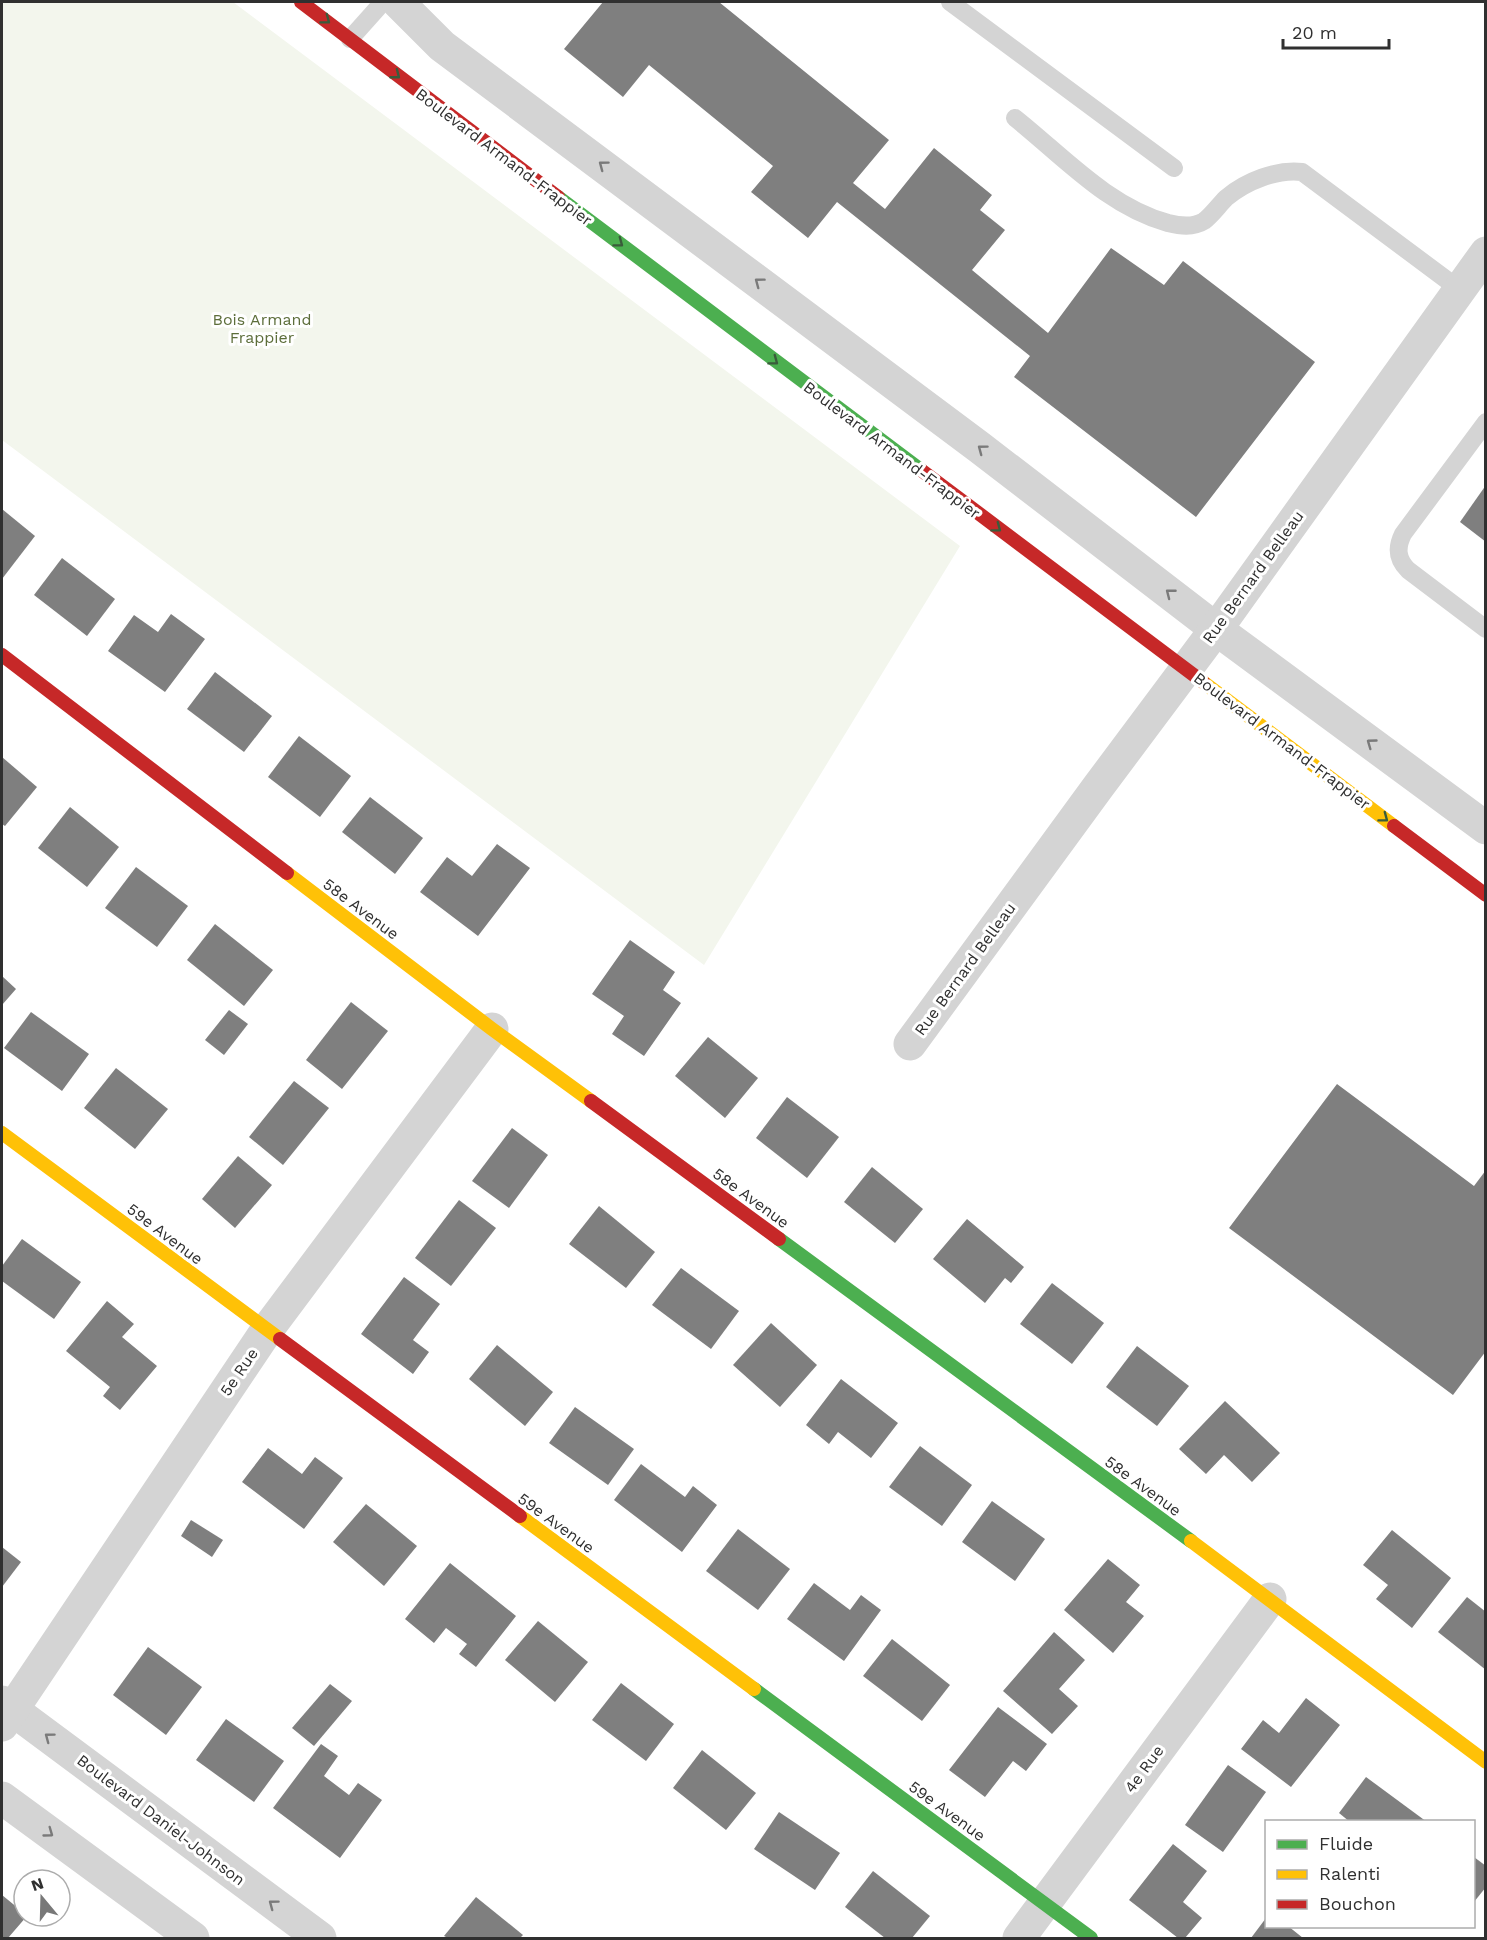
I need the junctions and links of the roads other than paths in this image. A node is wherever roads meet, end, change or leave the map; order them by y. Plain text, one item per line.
1 (301, 2) edge
2 (382, 2) edge
3 (398, 2) edge
4 (950, 2) edge
5 (350, 39) junction
6 (1015, 118) dead end
7 (1174, 168) dead end
8 (1485, 253) edge
9 (1459, 289) junction
10 (1485, 422) edge
11 (1216, 629) junction
12 (1485, 629) edge
13 (2, 655) edge
14 (1187, 669) junction
15 (1485, 828) edge
16 (1485, 895) edge
17 (492, 1029) junction
18 (910, 1044) dead end
19 (2, 1133) edge
20 (267, 1330) junction
21 (1270, 1599) junction
22 (5, 1713) edge
23 (1485, 1762) edge
24 (2, 1798) edge
25 (1044, 1904) junction
26 (193, 1938) edge
27 (320, 1938) edge
28 (1019, 1938) edge
29 (1091, 1938) edge

1 -> 5 street, Boulevard Armand-Frappier
2 - 5 lane
11 -> 3 street
4 - 7 lane
5 -> 14 street, Boulevard Armand-Frappier
6 - 9 lane
8 - 9 street, Rue Bernard Belleau
9 - 11 street, Rue Bernard Belleau
10 - 12 lane
11 - 14 street, Rue Bernard Belleau
15 -> 11 street
13 - 17 street, 58e Avenue
14 -> 16 street, Boulevard Armand-Frappier
14 - 18 street, Rue Bernard Belleau
17 - 20 street, 5e Rue
17 - 21 street, 58e Avenue
19 - 20 street, 59e Avenue
20 - 22 street, 5e Rue
20 - 25 street, 59e Avenue
21 - 23 street, 58e Avenue
21 - 25 street, 4e Rue
27 -> 22 street, Boulevard Daniel-Johnson
24 -> 26 street
25 - 28 street, 4e Rue
25 - 29 street, 59e Avenue

